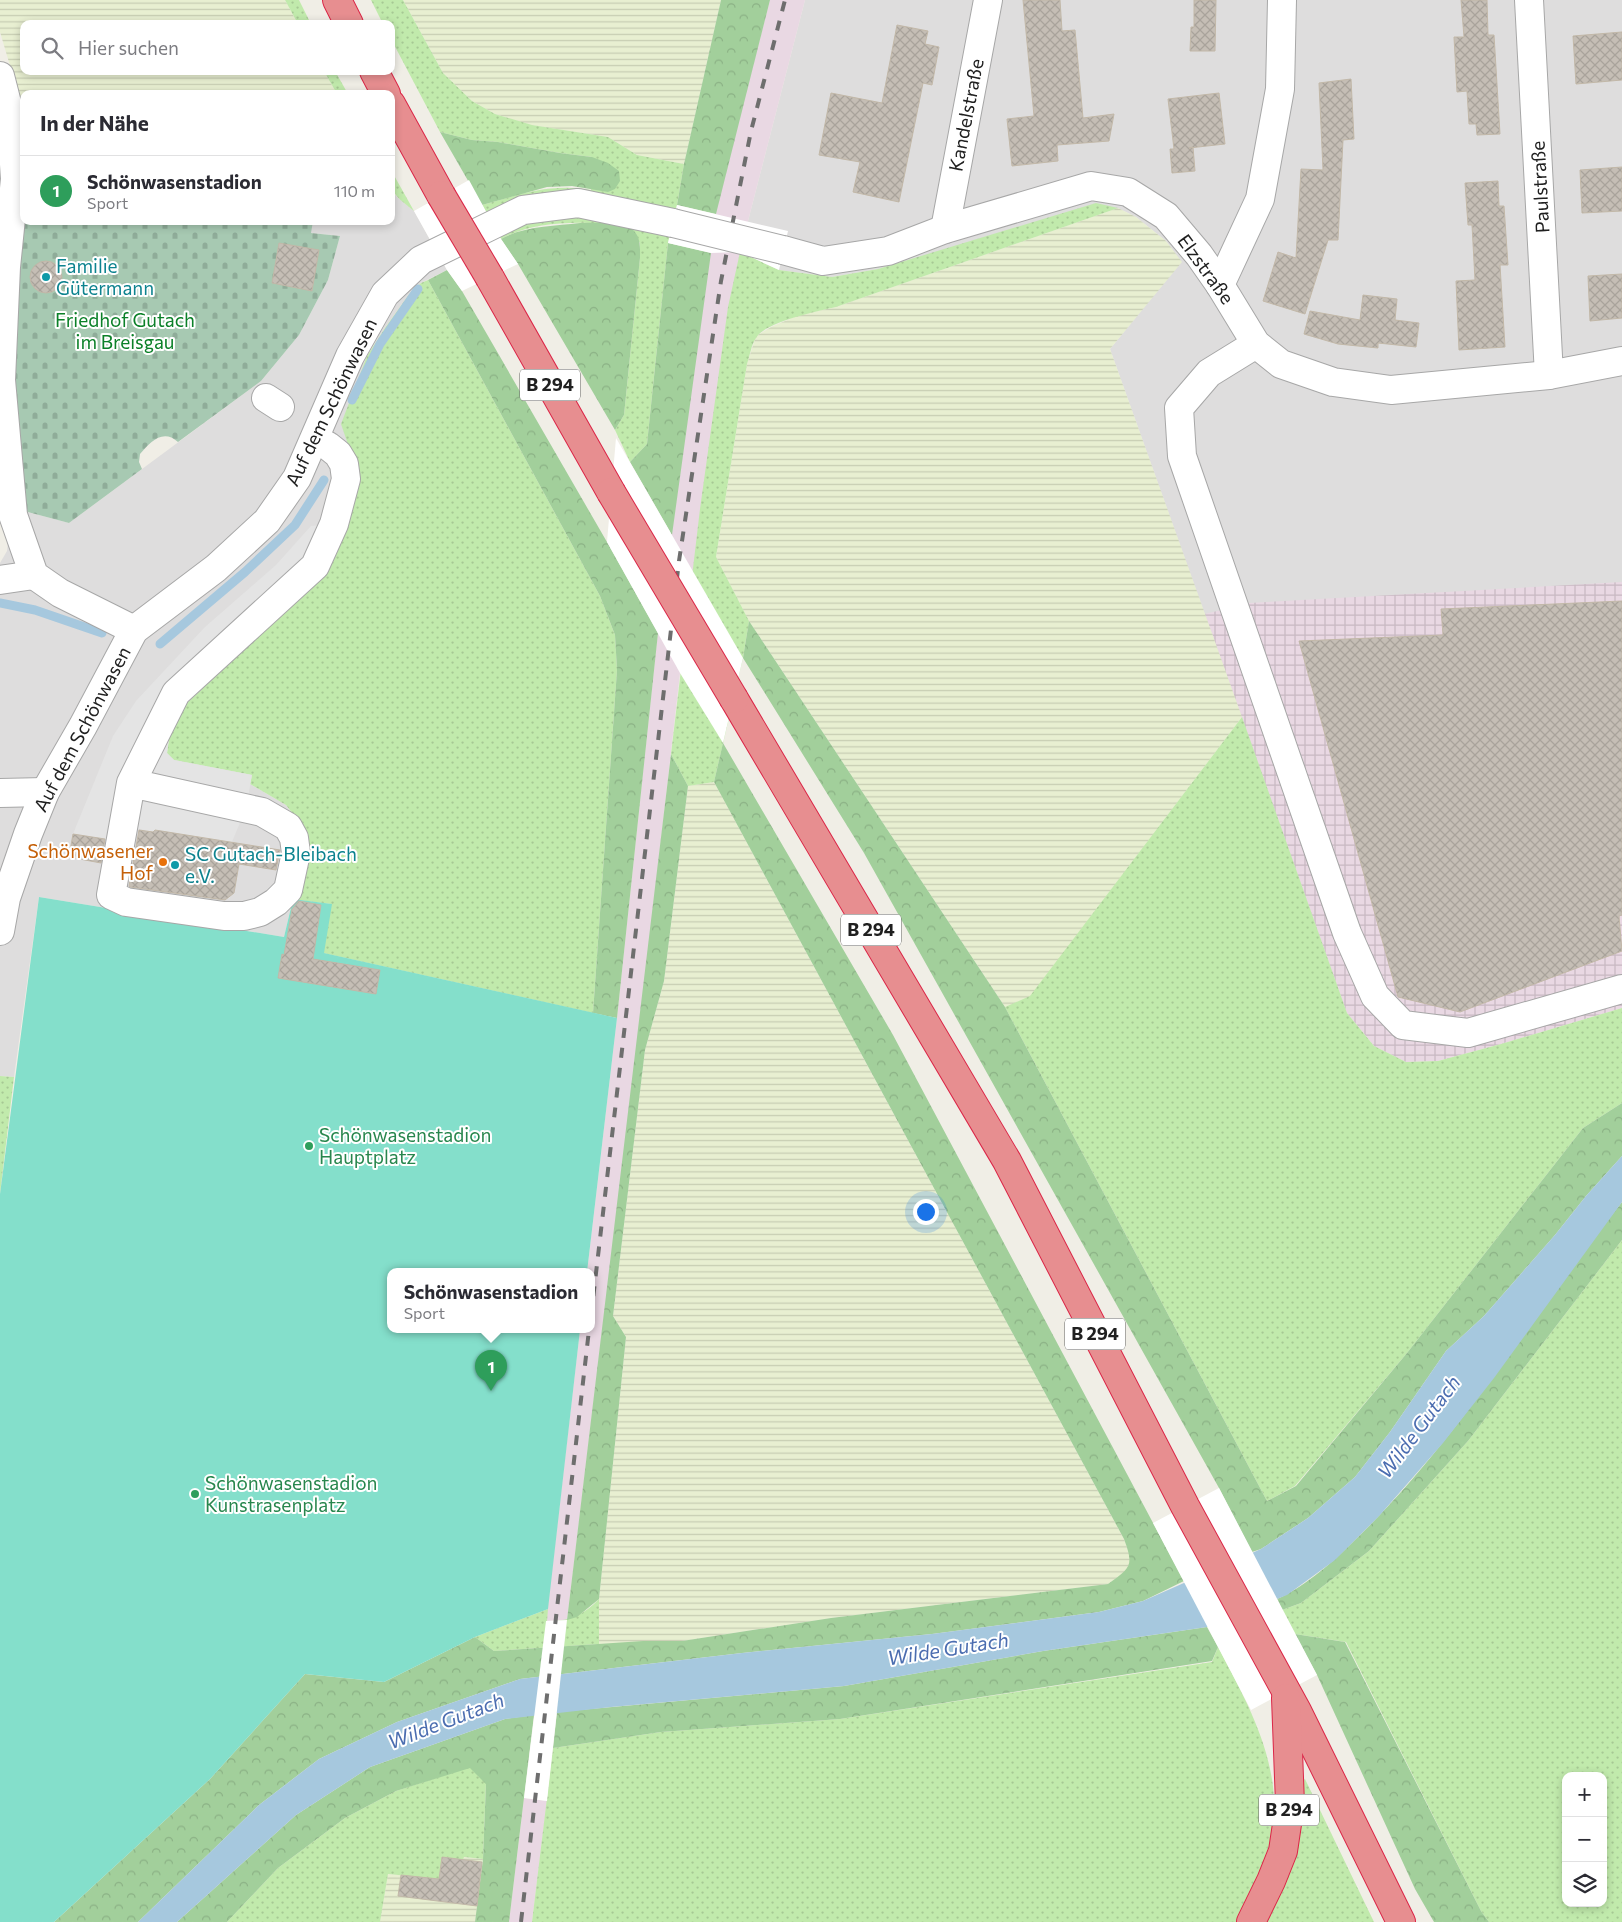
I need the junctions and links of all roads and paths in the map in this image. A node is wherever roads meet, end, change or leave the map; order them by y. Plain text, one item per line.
1 (337, 0) edge
2 (988, 0) edge
3 (1282, 0) edge
4 (1529, 0) edge
5 (347, 20) edge
6 (376, 75) edge
7 (0, 76) edge
8 (384, 90) edge
9 (395, 111) edge
10 (945, 229) junction
11 (783, 250) joint
12 (1220, 285) junction
13 (1256, 344) junction
14 (1622, 361) edge
15 (1548, 375) junction
16 (315, 440) junction
17 (34, 575) junction
18 (0, 580) edge
19 (134, 630) junction
20 (131, 783) junction
21 (45, 792) junction
22 (0, 793) edge
23 (0, 931) edge
24 (1622, 989) edge
25 (1286, 1691) junction
26 (1251, 1922) edge
27 (1401, 1922) edge

1 - 5 highway
2 - 10 street, Kandelstraße
3 - 12 street
4 - 15 street, Paulstraße
6 - 8 highway
7 - 17 street
9 - 25 highway, B 294, bridge
10 - 11 street, Elzstraße
10 - 12 street, Elzstraße
11 - 16 street, Auf dem Schönwasen, bridge
12 - 13 street, Elzstraße
13 - 15 street, Elzstraße
13 - 24 street
14 - 15 street, Elzstraße
16 - 19 street, Auf dem Schönwasen
16 - 20 street
17 - 18 street
17 - 19 street
19 - 21 street, Auf dem Schönwasen
20 - 20 street
21 - 22 street
21 - 23 street, Auf dem Schönwasen
25 - 26 highway, B 294
25 - 27 highway, B 294

